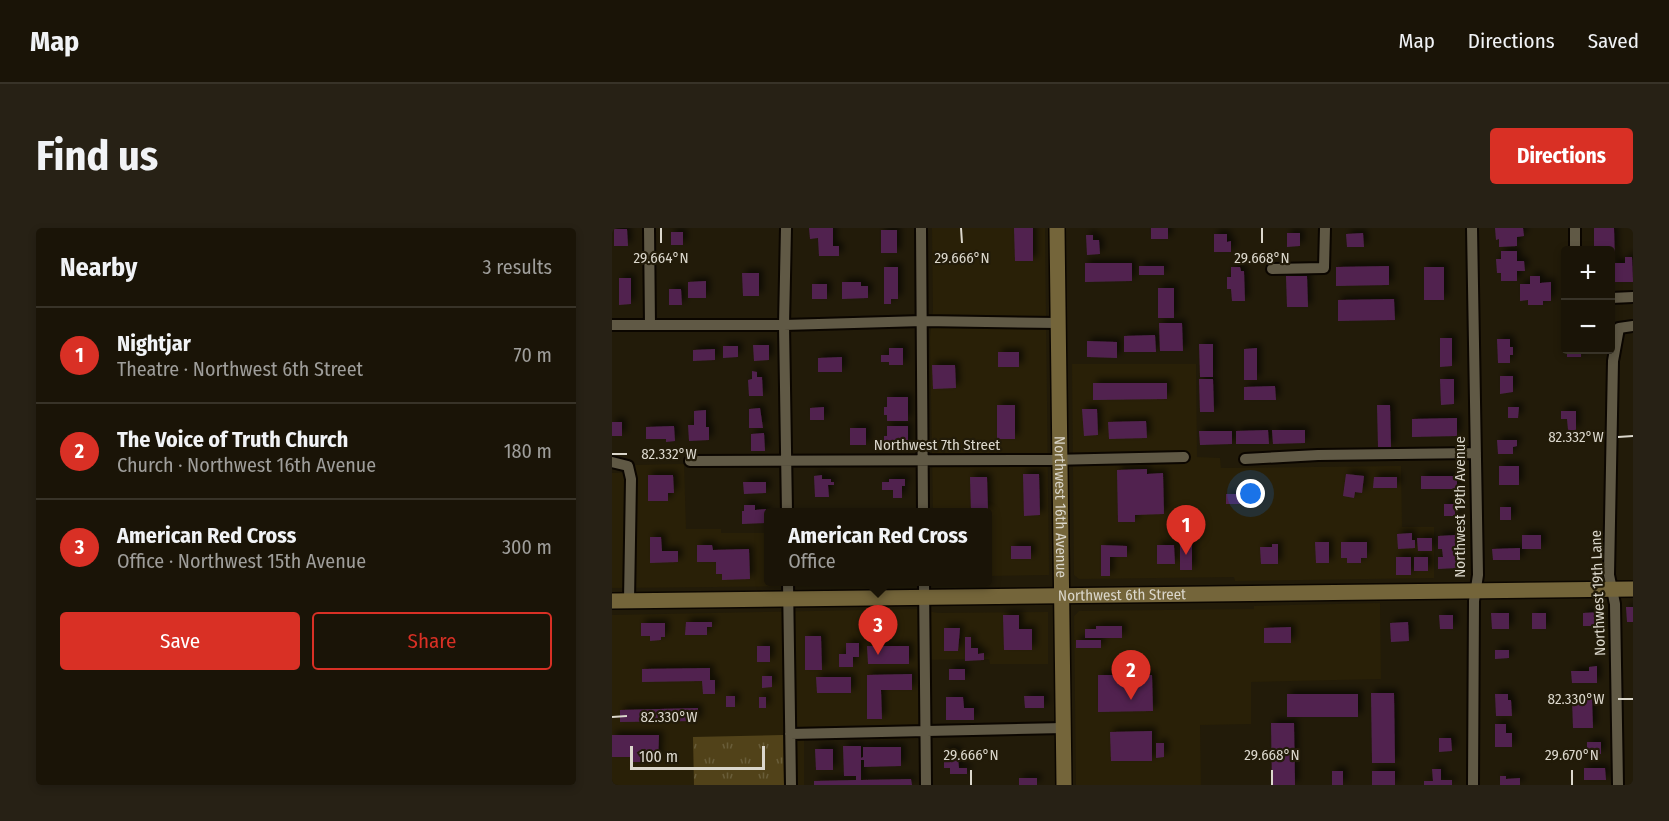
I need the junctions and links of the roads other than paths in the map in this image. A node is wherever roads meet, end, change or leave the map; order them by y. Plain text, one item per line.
1 (649, 228) edge
2 (786, 228) edge
3 (921, 228) edge
4 (1057, 228) edge
5 (1325, 228) edge
6 (1472, 228) edge
7 (1575, 228) edge
8 (1575, 246) edge
9 (1272, 269) dead end
10 (1633, 297) edge
11 (1615, 298) edge
12 (922, 321) junction
13 (1058, 323) junction
14 (612, 325) edge
15 (650, 325) junction
16 (784, 325) junction
17 (1633, 326) edge
18 (1476, 453) junction
19 (1184, 457) dead end
20 (1245, 459) dead end
21 (787, 460) junction
22 (1060, 460) junction
23 (690, 461) dead end
24 (922, 461) junction
25 (612, 462) edge
26 (787, 508) edge
27 (923, 508) edge
28 (788, 586) edge
29 (924, 586) edge
30 (1612, 589) junction
31 (1633, 589) edge
32 (1474, 591) junction
33 (1061, 596) junction
34 (924, 597) junction
35 (788, 599) junction
36 (612, 601) edge
37 (629, 601) junction
38 (1064, 728) junction
39 (925, 730) junction
40 (790, 734) junction
41 (791, 785) edge
42 (926, 785) edge
43 (1064, 785) edge
44 (1473, 785) edge
45 (1618, 785) edge

1 - 15 street
2 - 16 street
3 - 12 street
4 - 13 main road, Northwest 16th Avenue
5 - 9 street
6 - 18 street, Northwest 19th Avenue
7 - 8 street
10 - 11 street
12 - 13 street
12 - 16 street
12 - 24 street
13 - 22 main road, Northwest 16th Avenue
14 - 15 street
15 - 16 street
16 - 21 street
17 - 30 street, Northwest 19th Lane
18 - 20 street
18 - 32 street, Northwest 19th Avenue
19 - 22 street, Northwest 7th Street
21 - 23 street, Northwest 7th Street
21 - 24 street, Northwest 7th Street
21 - 26 street
22 - 24 street, Northwest 7th Street
22 - 33 main road, Northwest 16th Avenue
24 - 27 street
25 - 37 street
28 - 35 street
29 - 34 street
30 - 31 main road, Northwest 6th Street
30 - 32 main road, Northwest 6th Street
30 - 45 street, Northwest 19th Lane
32 - 33 main road, Northwest 6th Street
32 - 44 street, Northwest 19th Avenue
33 - 34 main road, Northwest 6th Street
33 - 38 main road, Northwest 16th Avenue
34 - 35 main road, Northwest 6th Street
34 - 39 street
35 - 37 main road, Northwest 6th Street
35 - 40 street
36 - 37 main road, Northwest 6th Street
38 - 39 street
38 - 43 main road, Northwest 16th Avenue
39 - 40 street
39 - 42 street
40 - 41 street

